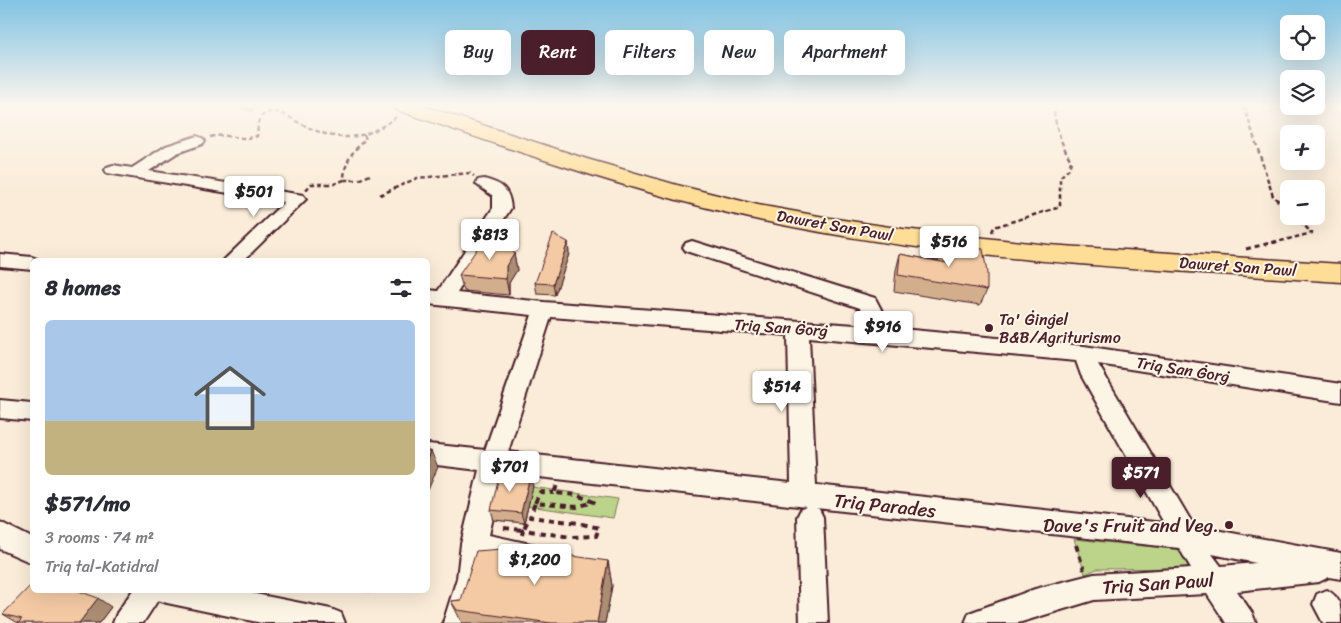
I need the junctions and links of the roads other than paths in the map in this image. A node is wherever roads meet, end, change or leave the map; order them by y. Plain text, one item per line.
1 (493, 135) edge
2 (528, 135) edge
3 (197, 140) road end
4 (113, 170) dead end
5 (135, 174) junction
6 (484, 184) road end
7 (692, 247) dead end
8 (235, 258) edge
9 (0, 260) edge
10 (1341, 260) edge
11 (30, 263) edge
12 (1341, 273) edge
13 (436, 298) edge
14 (544, 309) junction
15 (798, 328) junction
16 (884, 335) junction
17 (1084, 354) junction
18 (1341, 393) edge
19 (0, 409) edge
20 (30, 412) edge
21 (430, 454) edge
22 (493, 462) junction
23 (807, 507) junction
24 (0, 534) edge
25 (1186, 537) junction
26 (474, 544) junction
27 (30, 550) edge
28 (545, 556) edge
29 (1341, 567) edge
30 (1216, 580) junction
31 (147, 593) edge
32 (182, 593) edge
33 (127, 623) edge
34 (332, 623) edge
35 (457, 623) edge
36 (814, 623) edge
37 (979, 623) edge
38 (1242, 623) edge

1 - 12 highway, Dawret San Pawl
2 - 10 highway, Dawret San Pawl
3 - 5 street
4 - 5 street
5 - 8 street
6 - 13 street
7 - 16 street
9 - 11 street
13 - 14 street, Triq San Ġorġ
14 - 15 street, Triq San Ġorġ
14 - 22 street
15 - 16 street, Triq San Ġorġ
15 - 23 street
16 - 17 street, Triq San Ġorġ
17 - 18 street, Triq San Ġorġ
17 - 25 street
19 - 20 street
21 - 22 street, Triq Parades
22 - 23 street, Triq Parades
22 - 26 street
23 - 25 street, Triq Parades
23 - 36 street
24 - 27 street
25 - 29 street, Triq Parades
25 - 30 street
26 - 28 street
26 - 35 street
29 - 30 street, Triq San Pawl
30 - 37 street, Triq San Pawl
30 - 38 street
31 - 33 street
32 - 34 street

